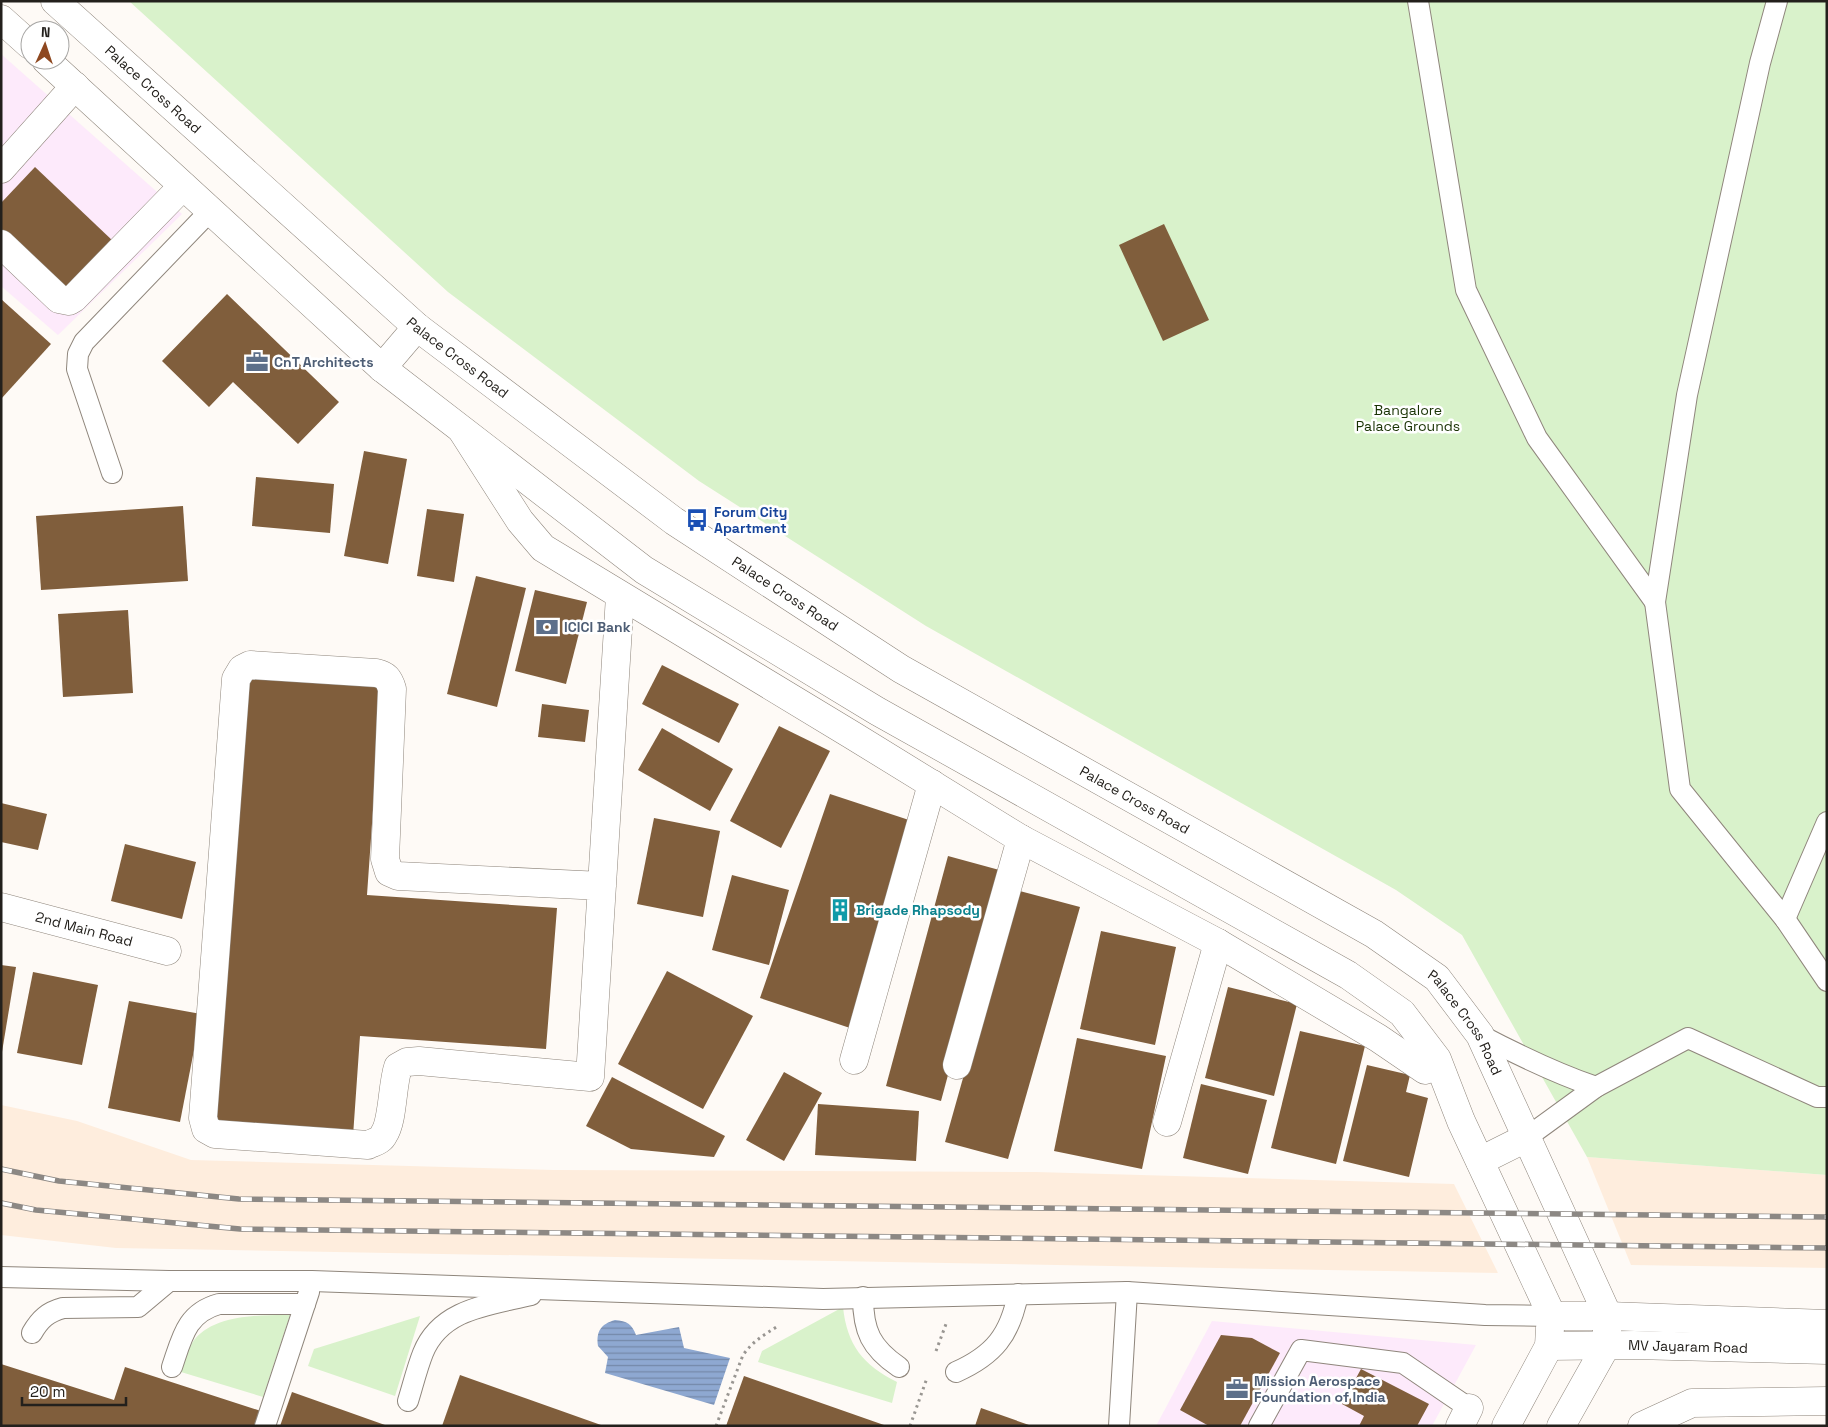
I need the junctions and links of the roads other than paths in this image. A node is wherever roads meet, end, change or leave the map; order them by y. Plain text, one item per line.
1 (55, 1) edge
2 (1418, 1) edge
3 (1777, 1) edge
4 (1, 19) edge
5 (20, 36) edge
6 (57, 70) edge
7 (75, 86) junction
8 (1, 169) edge
9 (183, 186) junction
10 (210, 211) junction
11 (1, 244) edge
12 (417, 327) junction
13 (382, 368) junction
14 (461, 429) junction
15 (112, 473) dead end
16 (620, 596) junction
17 (1655, 602) junction
18 (932, 784) junction
19 (1827, 822) edge
20 (1021, 839) junction
21 (602, 886) junction
22 (1, 907) edge
23 (1784, 919) junction
24 (1218, 943) junction
25 (167, 951) dead end
26 (1827, 981) edge
27 (1480, 1035) junction
28 (854, 1060) dead end
29 (957, 1065) dead end
30 (1425, 1070) dead end
31 (1596, 1088) junction
32 (1827, 1097) edge
33 (1167, 1122) dead end
34 (1526, 1138) junction
35 (1480, 1161) junction
36 (1, 1277) edge
37 (312, 1280) junction
38 (169, 1281) junction
39 (552, 1289) junction
40 (1127, 1292) junction
41 (1018, 1294) junction
42 (863, 1297) junction
43 (305, 1304) junction
44 (1552, 1316) junction
45 (1608, 1316) junction
46 (1827, 1324) edge
47 (32, 1333) dead end
48 (1548, 1346) junction
49 (1606, 1346) junction
50 (1827, 1350) edge
51 (172, 1367) dead end
52 (898, 1367) dead end
53 (956, 1372) dead end
54 (408, 1401) dead end
55 (1827, 1401) edge
56 (1465, 1417) edge
57 (265, 1426) edge
58 (1120, 1426) edge
59 (1259, 1426) edge
60 (1506, 1426) edge
61 (1561, 1426) edge
62 (1642, 1426) edge

1 - 12 street, Palace Cross Road
2 - 17 lane
3 - 17 lane
4 - 5 street
6 - 7 street
7 - 8 street
7 - 9 street
9 - 10 street
9 - 11 street
10 - 13 street
10 - 15 lane
12 - 13 street
12 - 27 street, Palace Cross Road
13 - 14 street
14 - 16 street
14 - 35 street
16 - 18 street
16 - 21 street
17 - 23 lane
18 - 20 street
18 - 28 street
19 - 23 lane
20 - 24 street
20 - 29 street
21 - 21 street
22 - 25 street, 2nd Main Road
23 - 26 lane
24 - 30 street
24 - 33 street
27 - 31 lane
27 - 34 street, Palace Cross Road
31 - 32 lane
31 - 34 lane
34 - 35 street
34 - 45 street, Palace Cross Road
35 - 44 street
36 - 38 lane
37 - 38 lane
37 - 39 lane
37 - 43 lane
38 - 47 lane
39 - 42 lane
39 - 54 lane
40 - 41 lane
40 - 44 lane
40 - 58 lane
41 - 42 lane
41 - 53 lane
42 - 52 lane
43 - 51 lane
43 - 57 lane
44 - 45 street, MV Jayaram Road
44 - 48 street
45 - 46 street, MV Jayaram Road
45 - 49 street
48 - 49 street, MV Jayaram Road
48 - 60 street
49 - 50 street, MV Jayaram Road
49 - 61 street
55 - 62 street
56 - 59 lane

